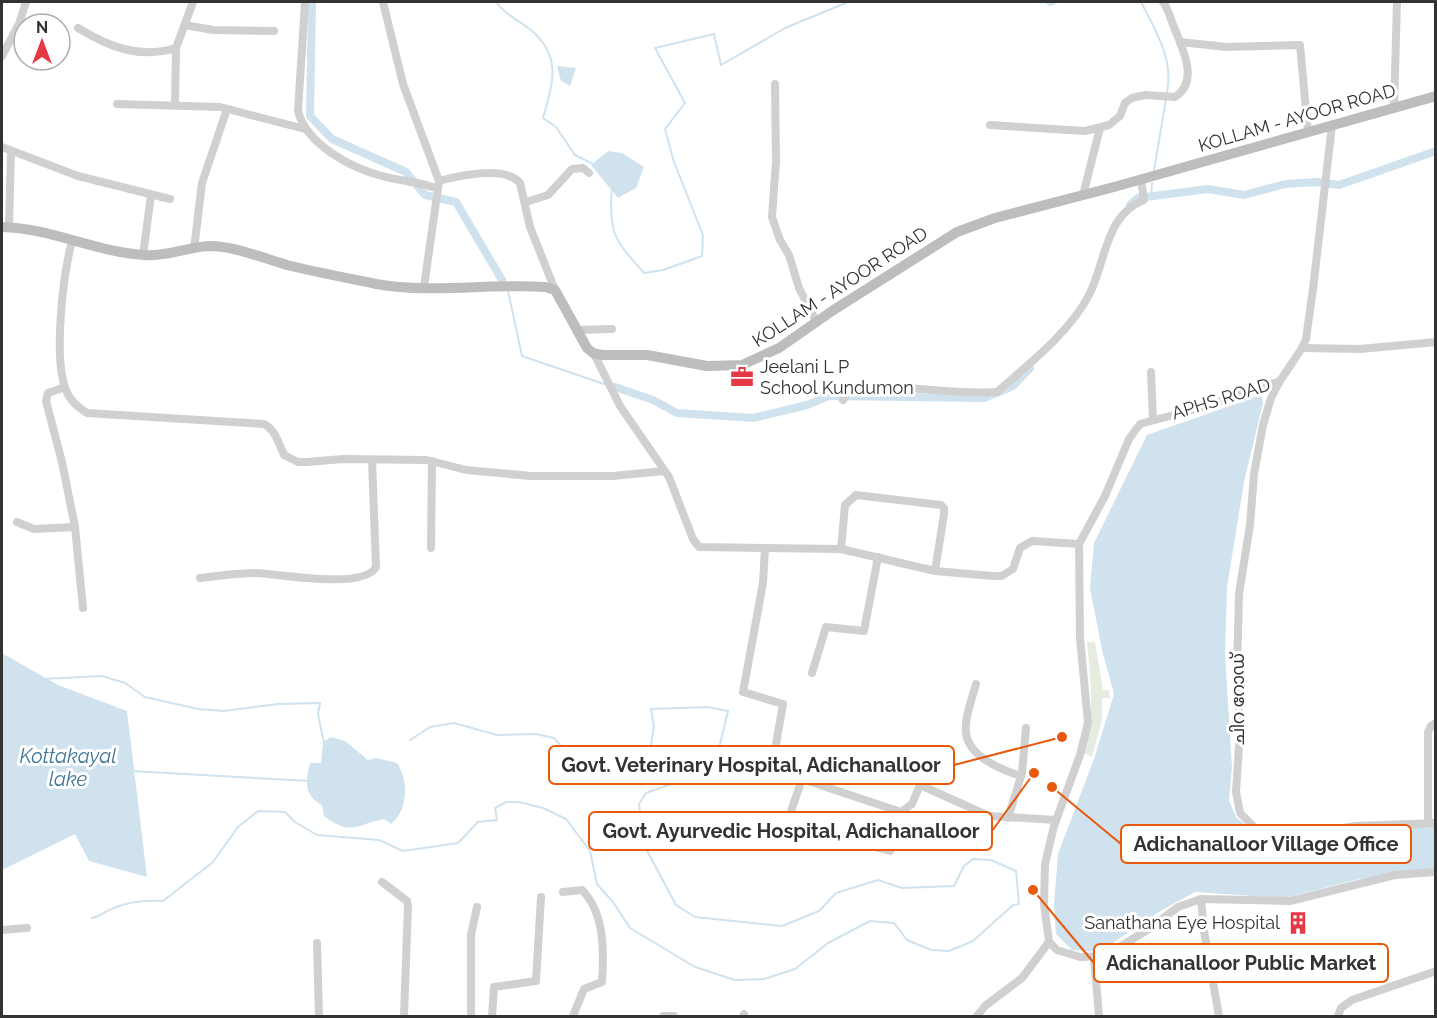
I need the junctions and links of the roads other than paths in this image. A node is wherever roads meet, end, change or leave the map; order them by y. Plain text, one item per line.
1 (26, 2) edge
2 (193, 2) edge
3 (305, 2) edge
4 (383, 2) edge
5 (1163, 2) edge
6 (1398, 2) edge
7 (185, 25) junction
8 (78, 28) dead end
9 (274, 31) dead end
10 (1180, 42) junction
11 (176, 48) junction
12 (2, 56) edge
13 (776, 84) dead end
14 (1436, 96) edge
15 (117, 104) dead end
16 (175, 104) junction
17 (1394, 108) junction
18 (227, 109) junction
19 (990, 125) dead end
20 (1332, 125) junction
21 (1100, 128) junction
22 (305, 129) junction
23 (1308, 132) junction
24 (2, 147) edge
25 (11, 152) junction
26 (589, 173) dead end
27 (1141, 180) junction
28 (437, 185) junction
29 (151, 195) junction
30 (1083, 195) junction
31 (170, 199) dead end
32 (526, 202) junction
33 (5, 227) edge
34 (72, 241) junction
35 (194, 249) junction
36 (143, 255) junction
37 (424, 287) junction
38 (555, 290) junction
39 (817, 323) junction
40 (612, 329) dead end
41 (577, 330) junction
42 (1436, 342) edge
43 (1302, 348) junction
44 (594, 354) junction
45 (1151, 372) dead end
46 (1280, 381) junction
47 (65, 387) junction
48 (843, 400) dead end
49 (1153, 420) junction
50 (372, 460) junction
51 (432, 461) junction
52 (664, 471) junction
53 (17, 522) dead end
54 (75, 527) junction
55 (1079, 544) junction
56 (431, 548) dead end
57 (765, 548) junction
58 (841, 549) junction
59 (878, 557) junction
60 (935, 572) junction
61 (200, 578) dead end
62 (83, 608) dead end
63 (812, 673) dead end
64 (976, 684) dead end
65 (1436, 723) edge
66 (1026, 728) dead end
67 (1021, 776) junction
68 (802, 779) junction
69 (901, 812) junction
70 (651, 815) dead end
71 (1008, 818) junction
72 (1056, 820) junction
73 (787, 823) junction
74 (1432, 823) edge
75 (1435, 873) edge
76 (382, 882) dead end
77 (563, 892) dead end
78 (541, 897) dead end
79 (1201, 899) junction
80 (477, 908) dead end
81 (27, 928) dead end
82 (2, 930) edge
83 (1049, 942) junction
84 (317, 943) dead end
85 (1094, 958) junction
86 (1436, 971) edge
87 (320, 1017) edge
88 (404, 1017) edge
89 (471, 1017) edge
90 (492, 1017) edge
91 (573, 1017) edge
92 (663, 1017) edge
93 (674, 1017) edge
94 (977, 1017) edge
95 (1099, 1017) edge
96 (1219, 1017) edge
97 (1338, 1017) edge

1 - 12 street
2 - 7 street
3 - 22 street
4 - 28 street
5 - 10 street
6 - 17 street
7 - 9 street
7 - 11 street
8 - 11 street
10 - 21 street
10 - 23 street
11 - 16 street
13 - 39 street
14 - 17 main road, KOLLAM - AYOOR ROAD
15 - 16 street
16 - 18 street
17 - 20 main road, KOLLAM - AYOOR ROAD
18 - 22 street
18 - 35 street
19 - 21 street
20 - 23 main road, KOLLAM - AYOOR ROAD
20 - 43 street, APHS ROAD
21 - 30 street
22 - 28 street
23 - 27 main road, KOLLAM - AYOOR ROAD
24 - 25 street
25 - 29 street
25 - 33 street
26 - 32 street
27 - 30 main road, KOLLAM - AYOOR ROAD
27 - 48 street
28 - 32 street
28 - 37 street
29 - 31 street
29 - 36 street
30 - 39 main road, KOLLAM - AYOOR ROAD
32 - 38 street
33 - 34 main road
34 - 36 main road
34 - 47 street
35 - 36 main road
35 - 37 main road
37 - 38 main road
38 - 41 main road
39 - 44 main road, KOLLAM - AYOOR ROAD
40 - 41 street
41 - 44 main road
42 - 43 street
43 - 46 street, APHS ROAD
44 - 52 street
45 - 49 street
46 - 49 street, APHS ROAD
46 - 74 street, ചിറ റോഡ്
47 - 50 street
47 - 54 street
49 - 55 street, APHS ROAD
50 - 51 street
50 - 61 street
51 - 52 street
51 - 56 street
52 - 57 street
53 - 54 street
54 - 62 street
55 - 60 street
55 - 72 street
57 - 58 street
57 - 68 street
58 - 59 street
58 - 60 street
59 - 60 street
59 - 63 street
64 - 67 street
65 - 74 street
66 - 67 street
67 - 71 street
68 - 69 street
68 - 73 street
69 - 71 street
69 - 73 street
70 - 73 street
71 - 72 street
72 - 83 street
75 - 79 street
76 - 88 street
77 - 91 street
78 - 90 street
79 - 85 street
79 - 96 street
80 - 89 street
81 - 82 street
83 - 85 street
83 - 94 street
84 - 87 street
85 - 95 street
86 - 97 street
92 - 93 street

